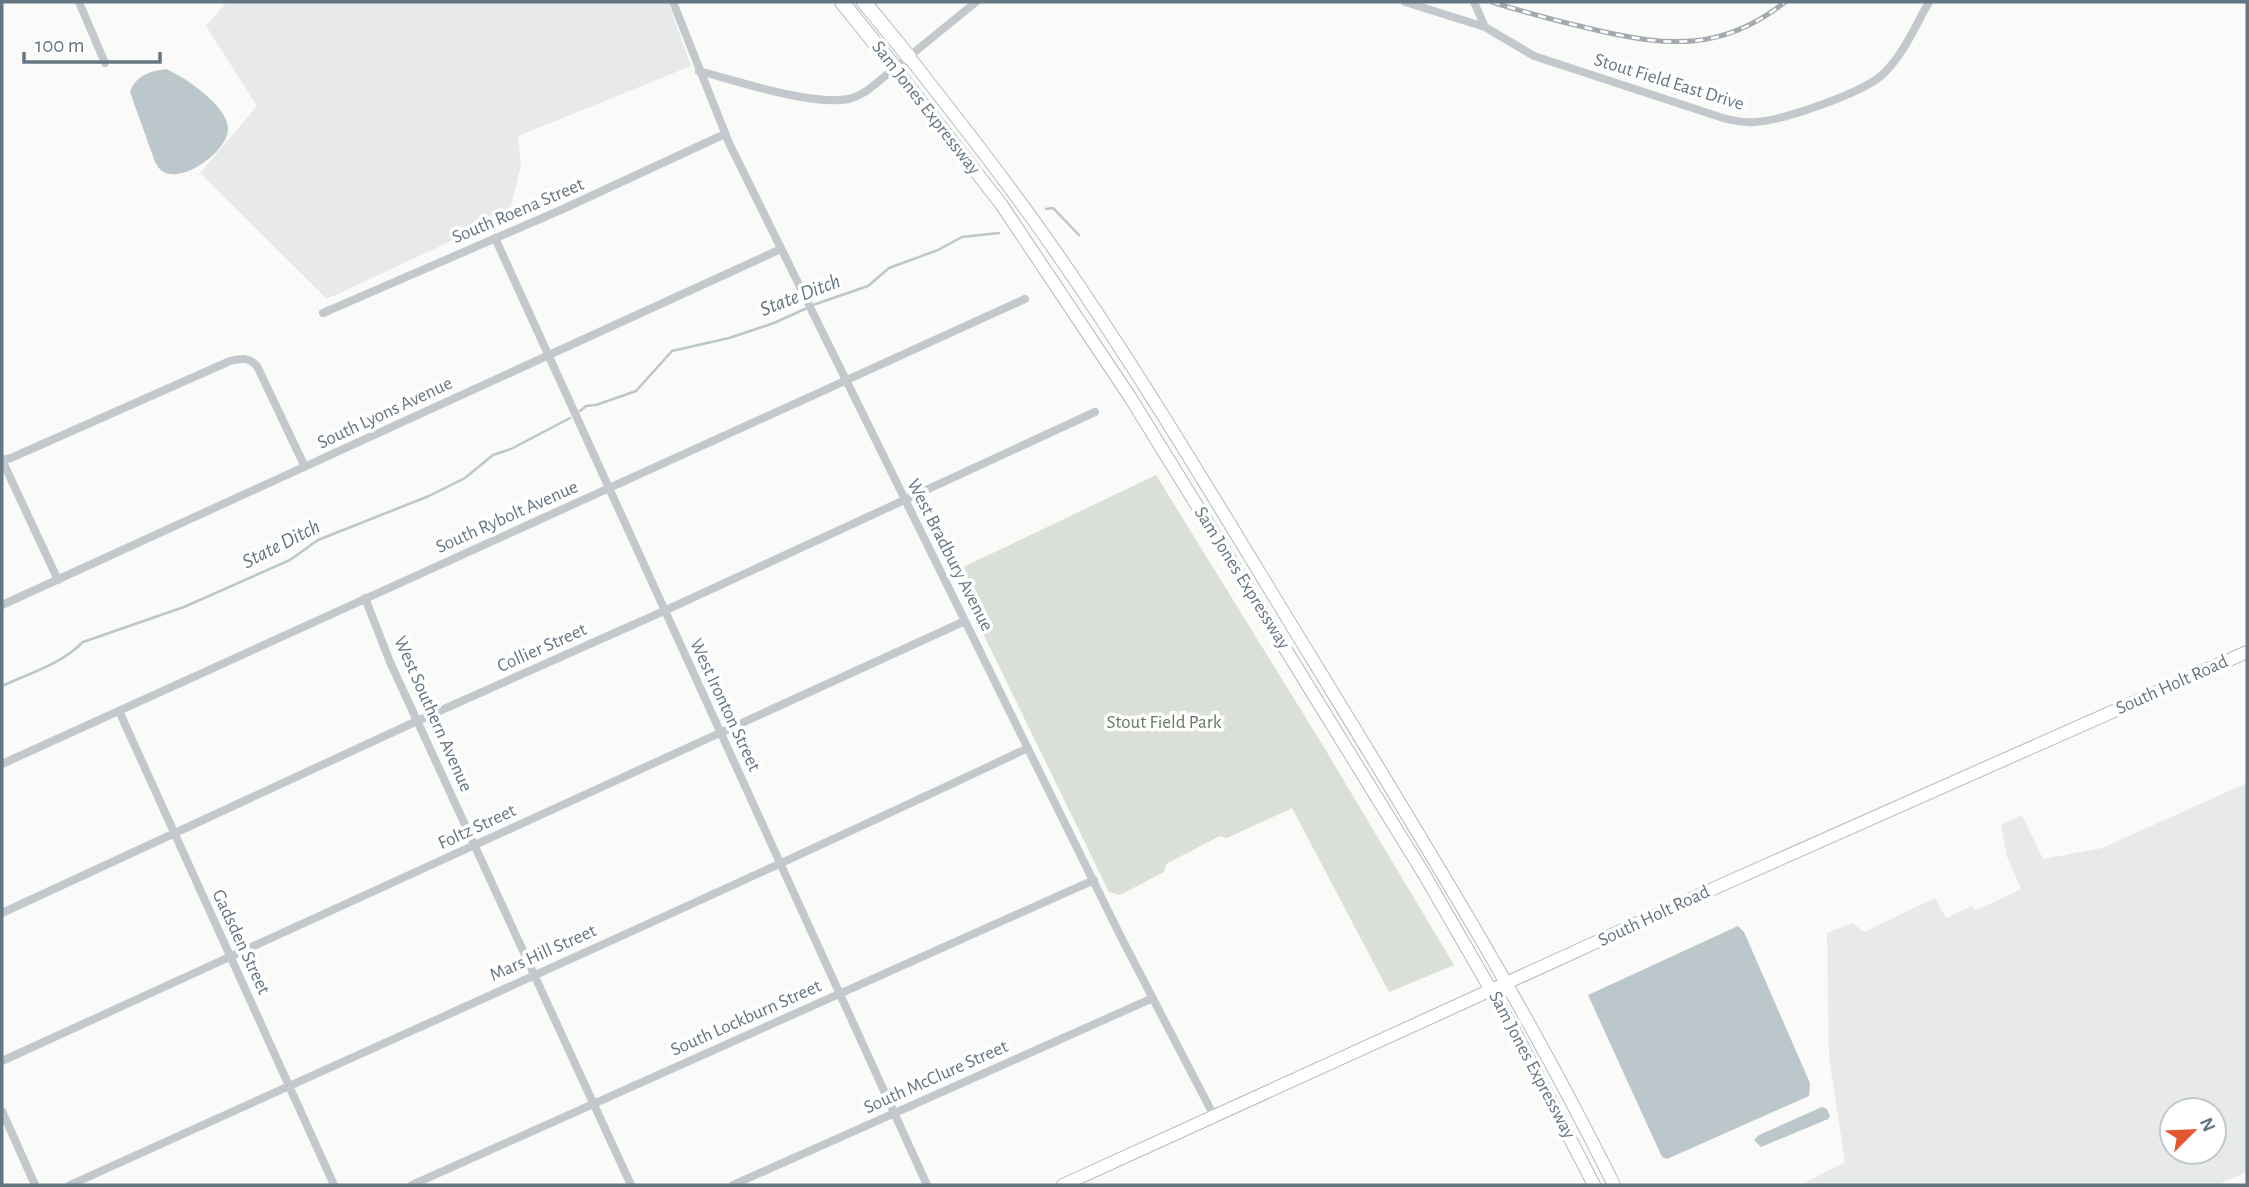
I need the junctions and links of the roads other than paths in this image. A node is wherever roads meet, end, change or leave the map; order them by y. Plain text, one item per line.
1 (79, 2) edge
2 (673, 2) edge
3 (842, 2) edge
4 (864, 2) edge
5 (976, 2) edge
6 (1405, 2) edge
7 (1474, 2) edge
8 (1929, 2) edge
9 (1485, 27) junction
10 (909, 57) junction
11 (105, 62) dead end
12 (895, 68) junction
13 (699, 71) junction
14 (725, 134) junction
15 (495, 238) junction
16 (780, 249) junction
17 (1025, 299) dead end
18 (323, 313) dead end
19 (547, 355) junction
20 (845, 380) junction
21 (1095, 412) dead end
22 (2, 460) edge
23 (306, 467) junction
24 (608, 488) junction
25 (905, 501) junction
26 (58, 580) junction
27 (365, 598) junction
28 (2, 605) edge
29 (664, 611) junction
30 (965, 621) junction
31 (2247, 652) edge
32 (119, 711) junction
33 (417, 721) junction
34 (721, 732) junction
35 (1028, 748) junction
36 (2, 764) edge
37 (174, 834) junction
38 (475, 845) junction
39 (782, 865) junction
40 (1094, 880) junction
41 (2, 913) edge
42 (230, 957) junction
43 (534, 974) junction
44 (1507, 982) junction
45 (1491, 990) junction
46 (840, 993) junction
47 (1153, 998) junction
48 (2, 1061) edge
49 (289, 1086) junction
50 (593, 1103) junction
51 (2, 1111) edge
52 (894, 1113) junction
53 (1214, 1116) junction
54 (35, 1185) edge
55 (70, 1185) edge
56 (334, 1185) edge
57 (412, 1185) edge
58 (631, 1185) edge
59 (733, 1185) edge
60 (928, 1185) edge
61 (1063, 1185) edge
62 (1594, 1185) edge
63 (1614, 1185) edge

1 - 11 street
2 - 13 street, West Bradbury Avenue
3 - 12 highway, Sam Jones Expressway
4 - 10 highway, Sam Jones Expressway
5 - 10 street
6 - 9 street, Stout Field East Drive
7 - 9 street
8 - 9 street, Stout Field East Drive
10 - 12 street
10 - 44 main road, Sam Jones Expressway
12 - 13 street
12 - 45 main road, Sam Jones Expressway
13 - 14 street, West Bradbury Avenue
14 - 15 street, South Roena Street
14 - 16 street, West Bradbury Avenue
15 - 18 street, South Roena Street
15 - 19 street, West Ironton Street
16 - 19 street, South Lyons Avenue
16 - 20 street, West Bradbury Avenue
17 - 20 street, South Rybolt Avenue
19 - 23 street, South Lyons Avenue
19 - 24 street, West Ironton Street
20 - 24 street, South Rybolt Avenue
20 - 25 street, West Bradbury Avenue
21 - 25 street, Collier Street
22 - 23 street
22 - 26 street
23 - 26 street, South Lyons Avenue
24 - 27 street, South Rybolt Avenue
24 - 29 street, West Ironton Street
25 - 29 street, Collier Street
25 - 30 street, West Bradbury Avenue
26 - 28 street, South Lyons Avenue
27 - 32 street, South Rybolt Avenue
27 - 33 street, West Southern Avenue
29 - 33 street, Collier Street
29 - 34 street, West Ironton Street
30 - 34 street, Foltz Street
30 - 35 street, West Bradbury Avenue
31 - 44 main road, South Holt Road
32 - 36 street, South Rybolt Avenue
32 - 37 street, Gadsden Street
33 - 37 street, Collier Street
33 - 38 street, West Southern Avenue
34 - 38 street, Foltz Street
34 - 39 street, West Ironton Street
35 - 39 street, Mars Hill Street
35 - 40 street, West Bradbury Avenue
37 - 41 street, Collier Street
37 - 42 street, Gadsden Street
38 - 42 street, Foltz Street
38 - 43 street, West Southern Avenue
39 - 43 street, Mars Hill Street
39 - 46 street, West Ironton Street
40 - 46 street, South Lockburn Street
40 - 47 street, West Bradbury Avenue
42 - 48 street, Foltz Street
42 - 49 street, Gadsden Street
43 - 49 street, Mars Hill Street
43 - 50 street, West Southern Avenue
44 - 45 main road, South Holt Road
44 - 63 main road, Sam Jones Expressway
45 - 53 main road, South Holt Road
45 - 62 main road, Sam Jones Expressway
46 - 50 street, South Lockburn Street
46 - 52 street, West Ironton Street
47 - 52 street, South McClure Street
47 - 53 street, West Bradbury Avenue
49 - 55 street, Mars Hill Street
49 - 56 street, Gadsden Street
50 - 57 street, South Lockburn Street
50 - 58 street, West Southern Avenue
51 - 54 street
52 - 59 street, South McClure Street
52 - 60 street, West Ironton Street
53 - 61 main road, South Holt Road

